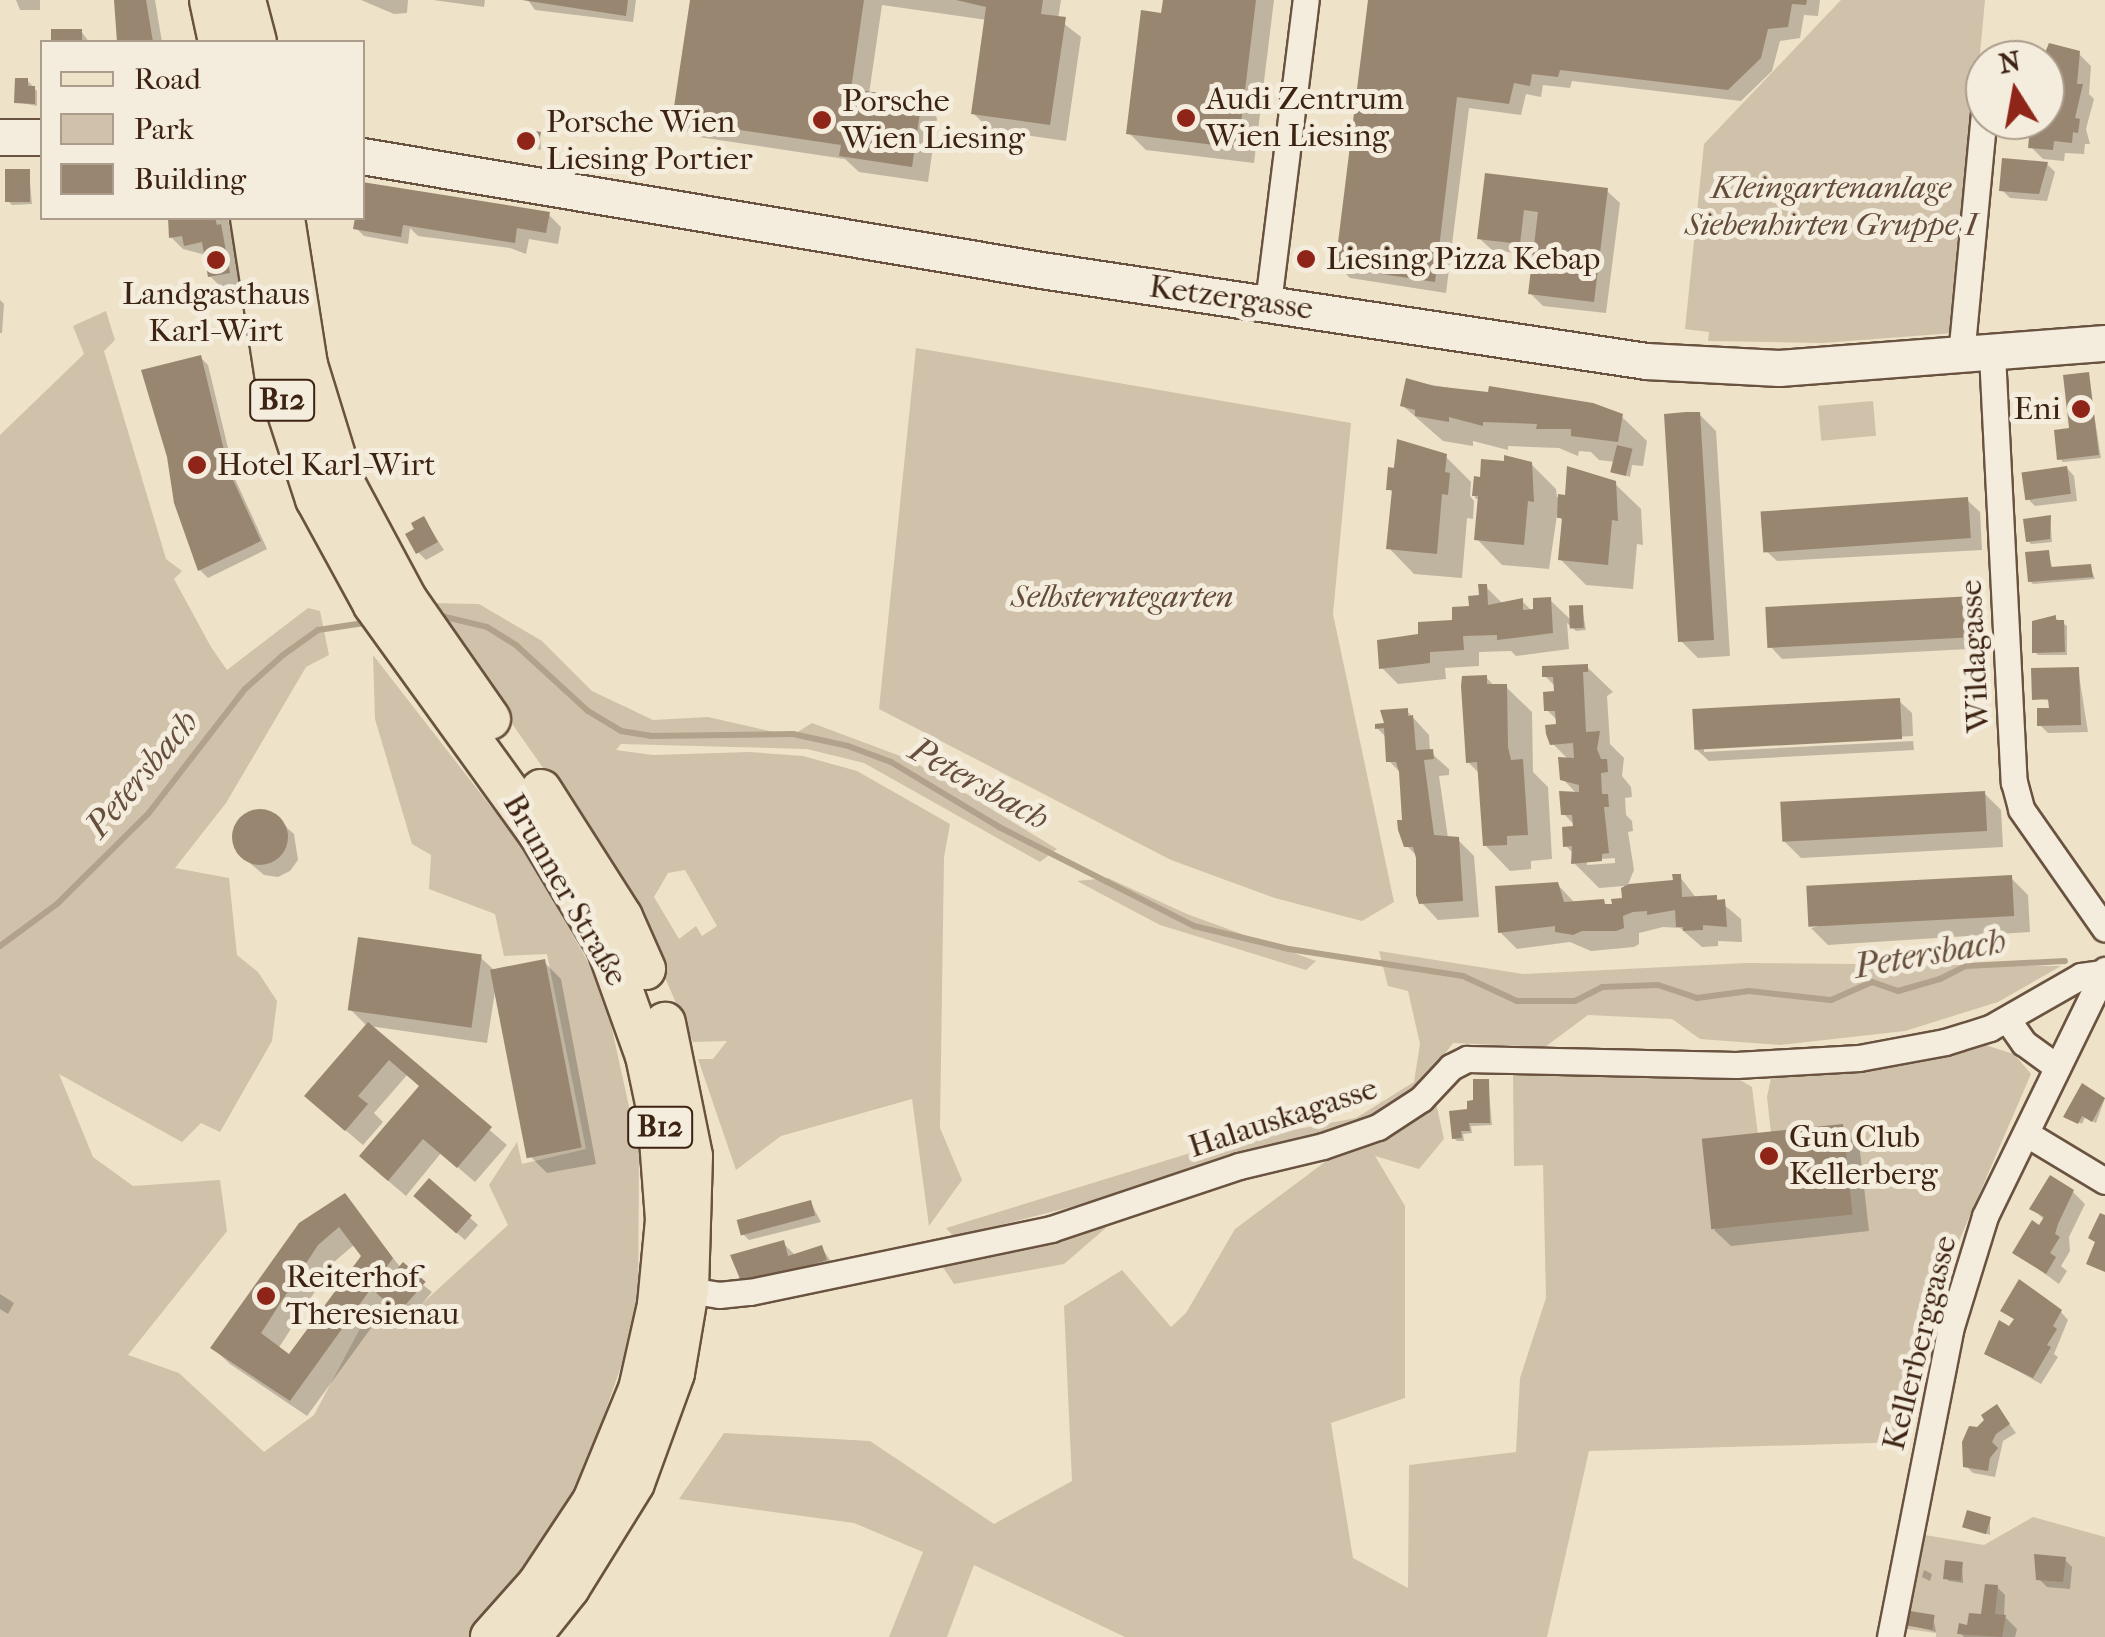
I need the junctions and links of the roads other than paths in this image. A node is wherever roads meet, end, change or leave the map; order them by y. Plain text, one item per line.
1 (210, 0) edge
2 (245, 0) edge
3 (1306, 0) edge
4 (220, 40) edge
5 (255, 40) edge
6 (40, 137) edge
7 (0, 138) edge
8 (1984, 140) edge
9 (365, 157) edge
10 (250, 220) edge
11 (284, 220) edge
12 (1268, 303) junction
13 (2105, 343) edge
14 (1976, 355) junction
15 (390, 603) junction
16 (419, 642) junction
17 (2105, 929) edge
18 (2104, 972) edge
19 (2007, 1019) junction
20 (2057, 1066) junction
21 (2026, 1134) junction
22 (2105, 1181) edge
23 (688, 1290) junction
24 (491, 1637) edge
25 (530, 1637) edge
26 (1890, 1637) edge

1 - 4 main road
2 - 5 main road
3 - 12 street
6 - 7 main road
8 - 14 street, Wildagasse
9 - 12 main road, Ketzergasse
10 - 15 main road, Brunner Straße / B12
11 - 15 main road, Brunner Straße / B12
12 - 14 main road, Ketzergasse
13 - 14 main road, Ketzergasse
14 - 17 street, Wildagasse
15 - 16 main road, Brunner Straße / B12
16 - 23 main road, Brunner Straße / B12
16 - 24 main road, Brunner Straße / B12
18 - 19 street, Halauskagasse
18 - 20 street, Kellerberggasse
19 - 20 street
19 - 23 street, Halauskagasse
20 - 21 street, Kellerberggasse
21 - 22 street
21 - 26 street, Kellerberggasse
23 - 25 main road, Brunner Straße / B12

